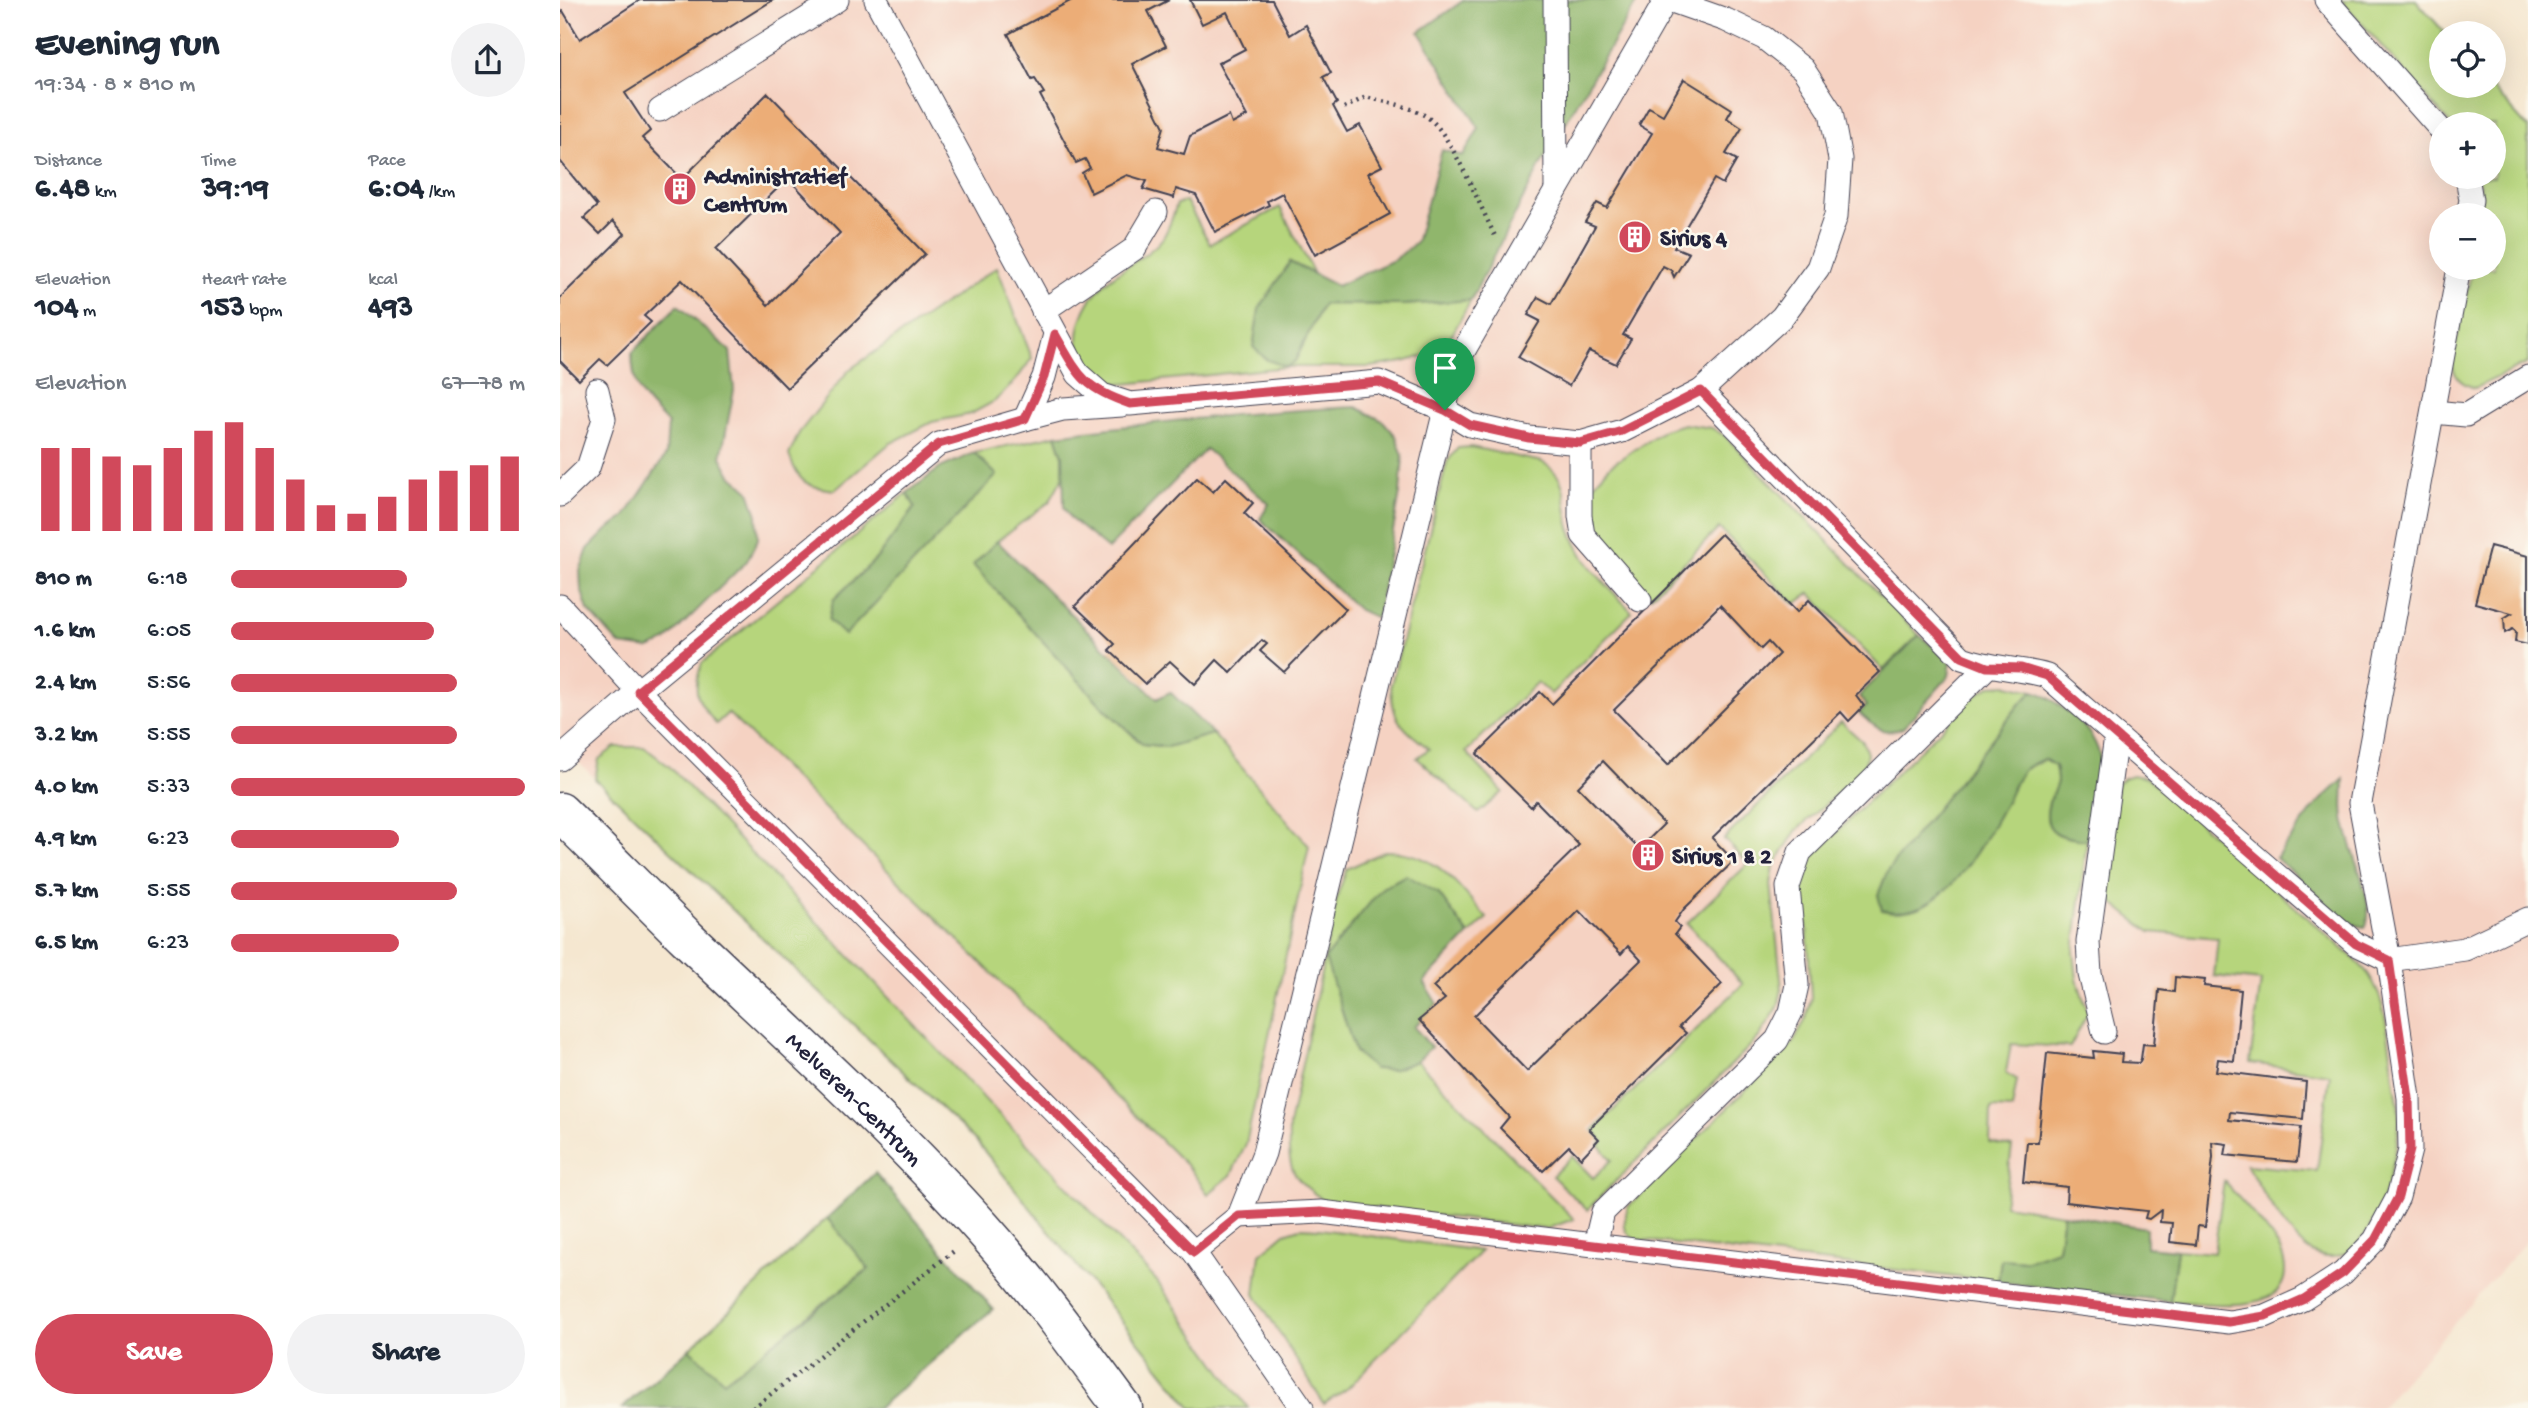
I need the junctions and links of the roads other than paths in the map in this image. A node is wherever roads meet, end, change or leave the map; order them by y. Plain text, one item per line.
1 (837, 0) edge
2 (876, 0) edge
3 (1555, 0) edge
4 (1668, 0) edge
5 (2326, 0) edge
6 (660, 110) dead end
7 (2429, 116) edge
8 (1556, 191) junction
9 (1156, 212) dead end
10 (2457, 280) edge
11 (1043, 311) junction
12 (1055, 334) junction
13 (2528, 377) edge
14 (597, 390) dead end
15 (1701, 391) junction
16 (1130, 404) junction
17 (1445, 410) junction
18 (2433, 412) junction
19 (1025, 419) junction
20 (1580, 443) junction
21 (560, 495) edge
22 (1640, 600) dead end
23 (560, 606) edge
24 (1987, 667) junction
25 (638, 691) junction
26 (2116, 736) junction
27 (560, 759) edge
28 (560, 812) edge
29 (2528, 919) edge
30 (2389, 960) junction
31 (2104, 1032) dead end
32 (1239, 1216) junction
33 (1595, 1245) junction
34 (1194, 1252) junction
35 (1123, 1408) edge
36 (1302, 1408) edge

1 - 6 lane
2 - 11 lane
3 - 8 lane
4 - 8 lane
4 - 15 lane
5 - 7 lane
8 - 17 lane
9 - 11 lane
10 - 18 lane
11 - 12 lane
12 - 16 lane
12 - 19 lane
13 - 18 lane
14 - 21 lane
15 - 20 lane
15 - 24 lane
16 - 17 lane
16 - 19 lane
17 - 20 lane
17 - 32 lane
18 - 30 lane
19 - 25 lane
20 - 22 lane
23 - 25 lane
24 - 26 lane
24 - 33 lane
25 - 27 lane
25 - 34 lane
26 - 30 lane
26 - 31 lane
28 - 35 main road, Melveren-Centrum
29 - 30 lane
30 - 33 lane
32 - 33 lane
32 - 34 lane
34 - 36 lane

